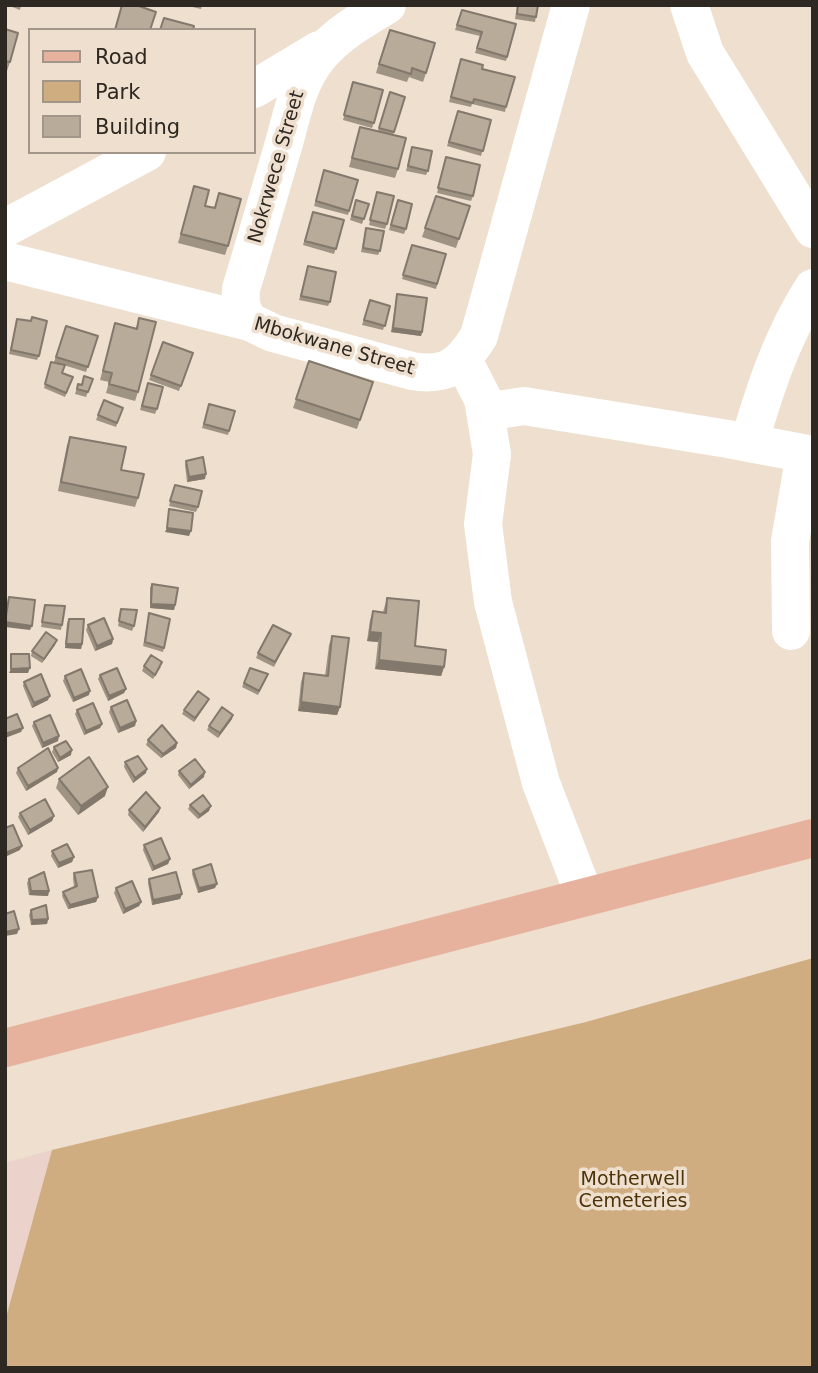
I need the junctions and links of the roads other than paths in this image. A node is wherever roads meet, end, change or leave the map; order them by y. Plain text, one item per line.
1 (387, 5) edge
2 (571, 5) edge
3 (689, 5) edge
4 (330, 44) junction
5 (256, 88) edge
6 (143, 154) edge
7 (5, 228) edge
8 (813, 229) edge
9 (5, 261) edge
10 (813, 288) edge
11 (250, 322) junction
12 (463, 360) junction
13 (485, 412) junction
14 (749, 443) junction
15 (809, 455) edge
16 (792, 631) dead end
17 (813, 838) edge
18 (585, 897) junction
19 (5, 1048) edge

1 - 4 street, Nokrwece Street
2 - 12 street
3 - 8 street
4 - 5 street
4 - 11 street, Nokrwece Street
6 - 7 street
9 - 11 street, Mbokwane Street
10 - 14 street
11 - 12 street, Mbokwane Street
12 - 13 street
13 - 14 street
13 - 18 street
14 - 15 street
15 - 16 street
17 - 18 main road
18 - 19 main road

